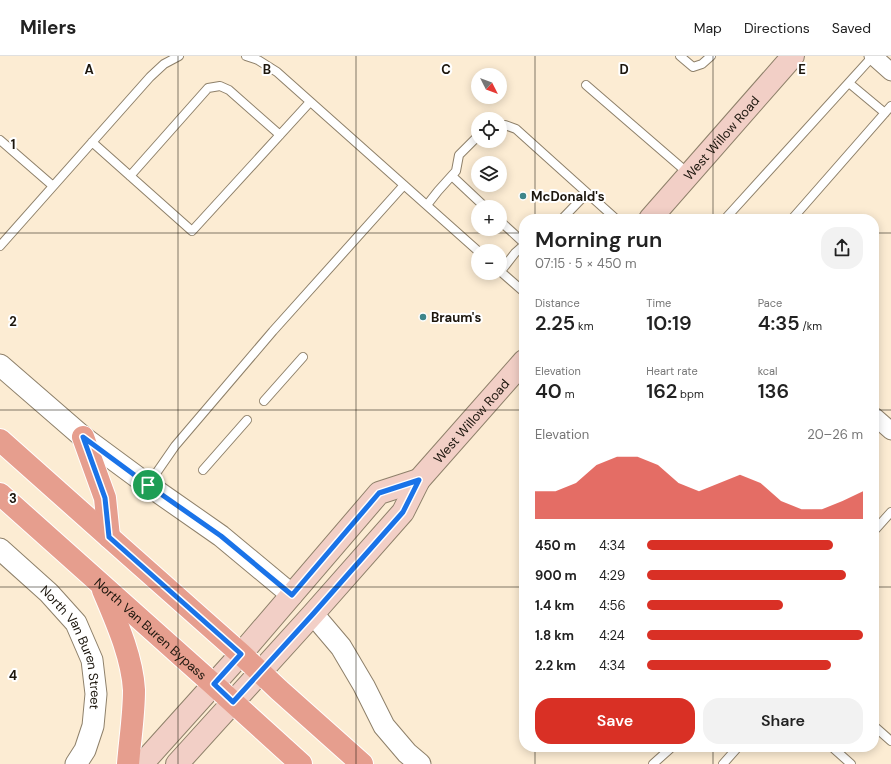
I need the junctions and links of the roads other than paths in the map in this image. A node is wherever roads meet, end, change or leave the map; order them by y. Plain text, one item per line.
1 (179, 56) edge
2 (246, 56) edge
3 (680, 56) edge
4 (711, 56) edge
5 (793, 56) edge
6 (873, 56) edge
7 (891, 72) edge
8 (849, 83) junction
9 (586, 85) dead end
10 (310, 102) junction
11 (891, 106) edge
12 (885, 113) junction
13 (507, 126) edge
14 (280, 135) junction
15 (0, 140) edge
16 (92, 142) junction
17 (471, 143) edge
18 (689, 174) junction
19 (130, 176) junction
20 (452, 176) junction
21 (404, 185) junction
22 (53, 186) junction
23 (587, 193) junction
24 (478, 200) edge
25 (427, 206) junction
26 (567, 214) edge
27 (610, 214) edge
28 (656, 214) edge
29 (730, 214) edge
30 (796, 214) edge
31 (507, 228) edge
32 (519, 239) edge
33 (471, 245) edge
34 (0, 246) edge
35 (519, 249) edge
36 (507, 263) edge
37 (507, 277) edge
38 (519, 288) edge
39 (303, 357) dead end
40 (0, 365) edge
41 (519, 367) edge
42 (264, 401) dead end
43 (247, 420) dead end
44 (879, 420) edge
45 (891, 431) edge
46 (83, 437) junction
47 (0, 440) edge
48 (203, 470) dead end
49 (419, 480) junction
50 (148, 485) junction
51 (0, 494) edge
52 (891, 512) edge
53 (879, 525) edge
54 (109, 537) junction
55 (0, 549) edge
56 (101, 585) junction
57 (292, 595) junction
58 (313, 614) junction
59 (241, 654) junction
60 (261, 671) junction
61 (214, 684) junction
62 (233, 702) junction
63 (879, 730) edge
64 (891, 741) edge
65 (666, 752) edge
66 (733, 752) edge
67 (838, 752) edge
68 (76, 764) edge
69 (128, 764) edge
70 (142, 764) edge
71 (177, 764) edge
72 (301, 764) edge
73 (362, 764) edge
74 (420, 764) edge
75 (653, 764) edge
76 (722, 764) edge
77 (851, 764) edge

1 - 16 lane
2 - 10 lane
3 - 4 lane
5 - 18 main road, West Willow Road
6 - 7 street
6 - 8 lane
8 - 12 lane
8 - 29 lane
9 - 18 lane
10 - 14 lane
10 - 21 lane
11 - 12 lane
12 - 30 lane
13 - 23 lane
14 - 19 lane
14 - 19 lane
15 - 22 lane
16 - 19 lane
16 - 22 lane
17 - 20 lane
18 - 28 main road, West Willow Road
20 - 24 lane
20 - 25 lane
21 - 25 lane
21 - 50 lane
22 - 34 lane
23 - 26 lane
23 - 27 lane
25 - 33 lane
31 - 32 lane
35 - 36 lane
37 - 38 lane
39 - 42 lane
40 - 46 street
41 - 49 main road, West Willow Road
43 - 48 lane
44 - 45 street
46 - 50 street
46 - 54 main road
47 - 54 main road
49 - 57 main road
49 - 58 main road, West Willow Road
50 - 57 street
51 - 56 main road, North Van Buren Bypass
52 - 53 lane
54 - 59 main road
55 - 68 street, North Van Buren Street
56 - 61 main road, North Van Buren Bypass
56 - 69 main road
57 - 59 main road
58 - 60 main road, West Willow Road
58 - 74 street
59 - 60 main road
59 - 61 main road
60 - 62 main road, West Willow Road
60 - 73 main road
61 - 62 main road, North Van Buren Bypass
61 - 70 main road
62 - 71 main road, West Willow Road
62 - 72 main road, North Van Buren Bypass
63 - 64 lane
65 - 75 lane
66 - 76 lane
67 - 77 lane

